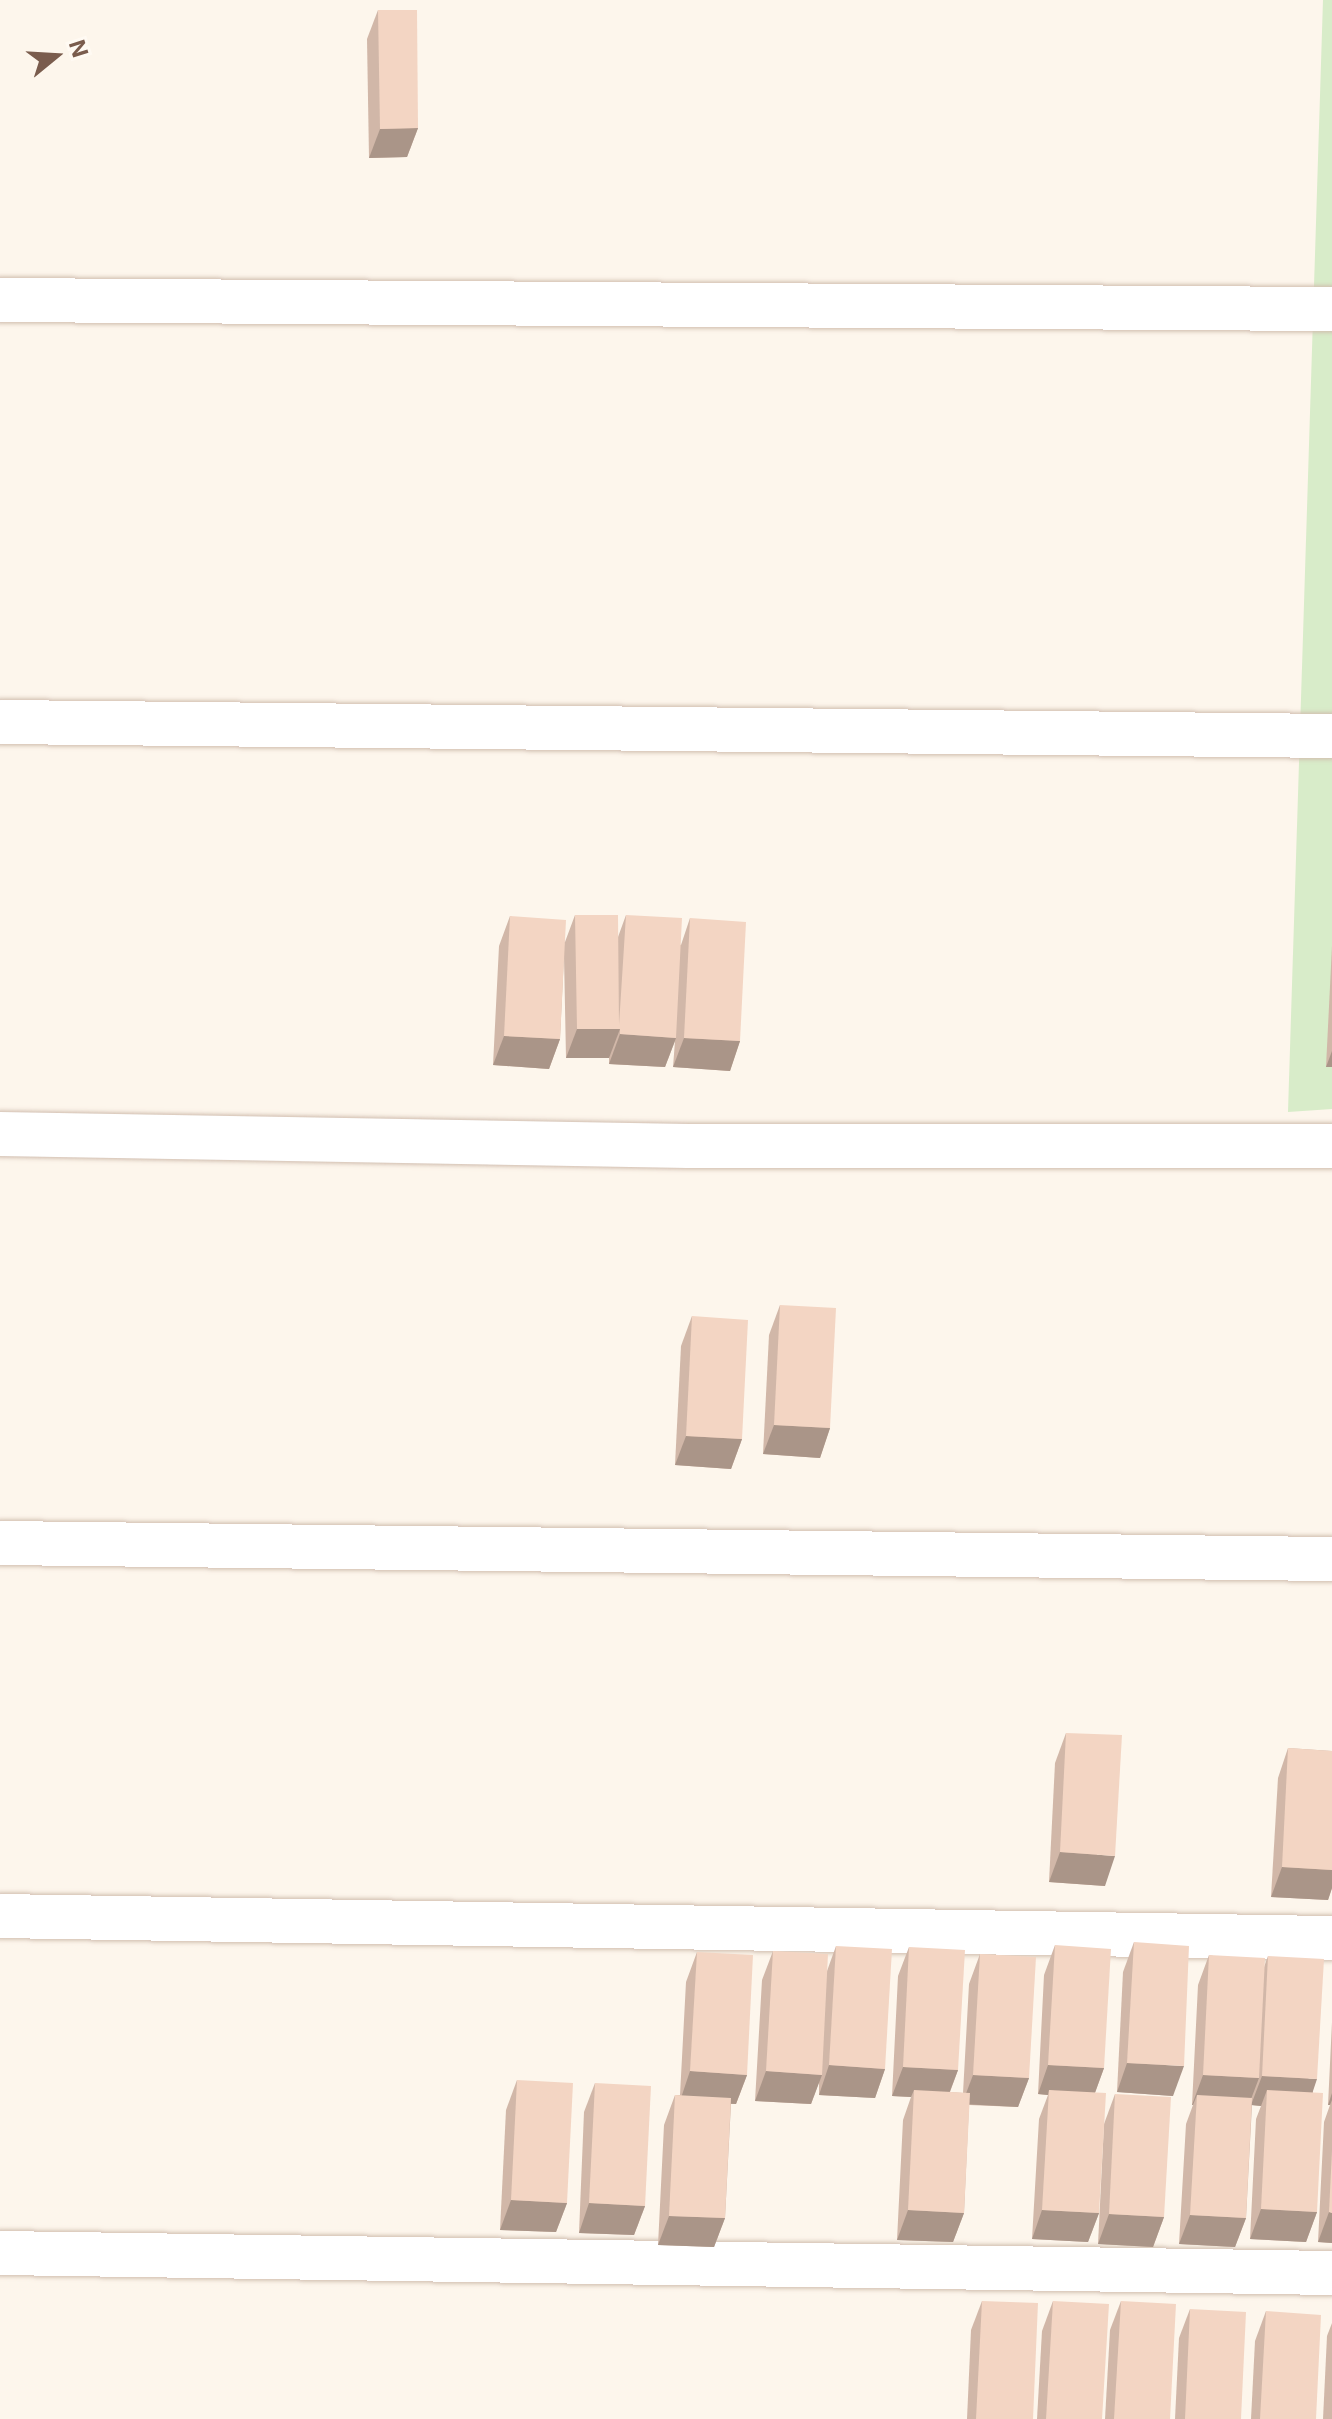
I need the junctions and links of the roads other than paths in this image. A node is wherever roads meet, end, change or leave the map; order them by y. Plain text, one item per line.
1 (0, 300) edge
2 (1332, 309) edge
3 (0, 722) edge
4 (1332, 736) edge
5 (0, 1134) edge
6 (1332, 1146) edge
7 (0, 1543) edge
8 (1332, 1559) edge
9 (0, 1916) edge
10 (1332, 1938) edge
11 (0, 2253) edge
12 (1332, 2273) edge

1 - 2 street
3 - 4 street
5 - 6 street
7 - 8 street
9 - 10 street
11 - 12 street

